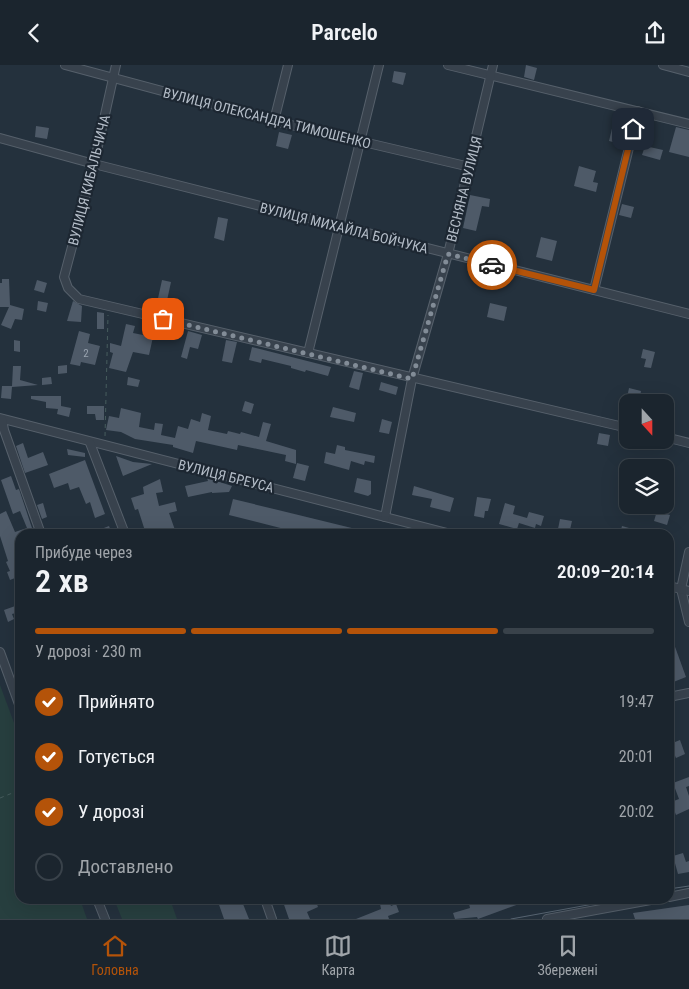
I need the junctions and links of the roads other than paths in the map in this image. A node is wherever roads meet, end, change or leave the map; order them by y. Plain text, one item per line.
1 (66, 65) edge
2 (116, 65) edge
3 (288, 65) edge
4 (379, 65) edge
5 (448, 65) edge
6 (493, 65) edge
7 (663, 65) edge
8 (689, 71) edge
9 (491, 75) junction
10 (113, 78) junction
11 (638, 111) junction
12 (274, 121) junction
13 (689, 124) edge
14 (0, 138) edge
15 (361, 142) junction
16 (94, 164) junction
17 (470, 167) junction
18 (339, 227) junction
19 (448, 254) junction
20 (594, 290) junction
21 (689, 314) edge
22 (308, 353) junction
23 (412, 379) junction
24 (1, 418) edge
25 (619, 427) edge
26 (674, 439) edge
27 (90, 443) junction
28 (689, 443) edge
29 (385, 517) junction
30 (39, 529) edge
31 (122, 529) edge
32 (425, 529) edge
33 (689, 552) edge
34 (685, 590) edge
35 (689, 622) edge
36 (0, 652) edge
37 (15, 693) edge
38 (689, 693) edge
39 (674, 696) edge
40 (689, 893) edge
41 (674, 896) edge
42 (99, 904) edge
43 (267, 904) edge
44 (629, 904) edge
45 (591, 911) junction
46 (105, 919) edge
47 (272, 919) edge
48 (546, 919) edge
49 (593, 919) edge

1 - 10 street, ВУЛИЦЯ ОЛЕКСАНДРА ТИМОШЕНКО
2 - 10 street, ВУЛИЦЯ КИБАЛЬЧИЧА
3 - 12 street
4 - 15 street
5 - 9 street
6 - 9 street, ВЕСНЯНА ВУЛИЦЯ
7 - 8 street
9 - 11 street
9 - 17 street, ВЕСНЯНА ВУЛИЦЯ
10 - 12 street, ВУЛИЦЯ ОЛЕКСАНДРА ТИМОШЕНКО
10 - 16 street, ВУЛИЦЯ КИБАЛЬЧИЧА
11 - 13 street
11 - 20 street
12 - 15 street, ВУЛИЦЯ ОЛЕКСАНДРА ТИМОШЕНКО
14 - 16 street, ВУЛИЦЯ МИХАЙЛА БОЙЧУКА
15 - 17 street, ВУЛИЦЯ ОЛЕКСАНДРА ТИМОШЕНКО
15 - 18 street
16 - 18 street, ВУЛИЦЯ МИХАЙЛА БОЙЧУКА
16 - 22 street, ВУЛИЦЯ КИБАЛЬЧИЧА
17 - 19 street, ВЕСНЯНА ВУЛИЦЯ
18 - 19 street, ВУЛИЦЯ МИХАЙЛА БОЙЧУКА
18 - 22 street
19 - 20 street, ВУЛИЦЯ МИХАЙЛА БОЙЧУКА
19 - 23 street, ВЕСНЯНА ВУЛИЦЯ
20 - 21 street, ВУЛИЦЯ МИХАЙЛА БОЙЧУКА
22 - 23 street
23 - 25 street
23 - 29 street, ВЕСНЯНА ВУЛИЦЯ
24 - 27 street, ВУЛИЦЯ БРЕУСА
24 - 30 street
26 - 28 street
27 - 29 street, ВУЛИЦЯ БРЕУСА
27 - 31 street
29 - 32 street, ВУЛИЦЯ БРЕУСА
33 - 34 street
34 - 35 street
36 - 37 street
38 - 39 street
40 - 41 street
42 - 46 street
43 - 47 street
44 - 45 street
45 - 48 street
45 - 49 street

